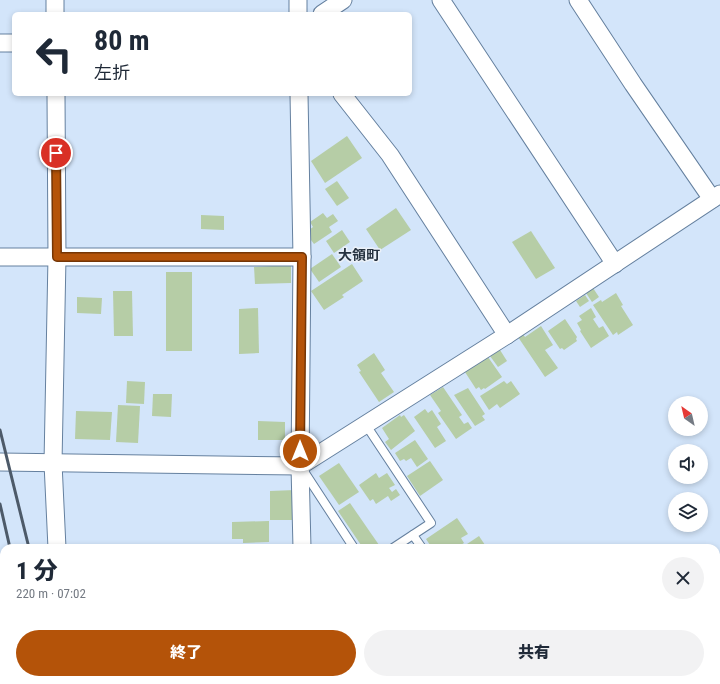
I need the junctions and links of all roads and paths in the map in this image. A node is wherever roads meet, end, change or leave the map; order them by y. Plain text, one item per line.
1 (55, 0) edge
2 (298, 0) edge
3 (343, 0) edge
4 (441, 0) edge
5 (578, 0) edge
6 (55, 12) edge
7 (298, 12) edge
8 (325, 12) edge
9 (0, 43) edge
10 (12, 43) edge
11 (56, 96) edge
12 (299, 96) edge
13 (344, 96) edge
14 (716, 196) edge
15 (0, 256) edge
16 (57, 257) junction
17 (302, 257) junction
18 (614, 264) junction
19 (507, 335) junction
20 (366, 424) junction
21 (0, 462) edge
22 (54, 463) junction
23 (300, 466) junction
24 (413, 535) junction
25 (57, 544) edge
26 (302, 544) edge
27 (351, 544) edge
28 (399, 544) edge
29 (419, 544) edge

1 - 6 street
2 - 7 street
3 - 8 street
4 - 18 street
5 - 14 street
9 - 10 street
11 - 16 street
12 - 17 street
13 - 19 street
14 - 18 street
15 - 16 street
16 - 17 street
16 - 22 street
17 - 23 street
18 - 19 street
19 - 20 street
20 - 23 street
20 - 24 lane
21 - 22 street
22 - 23 street
22 - 25 street
23 - 26 street
23 - 27 lane
24 - 28 lane
24 - 29 lane

